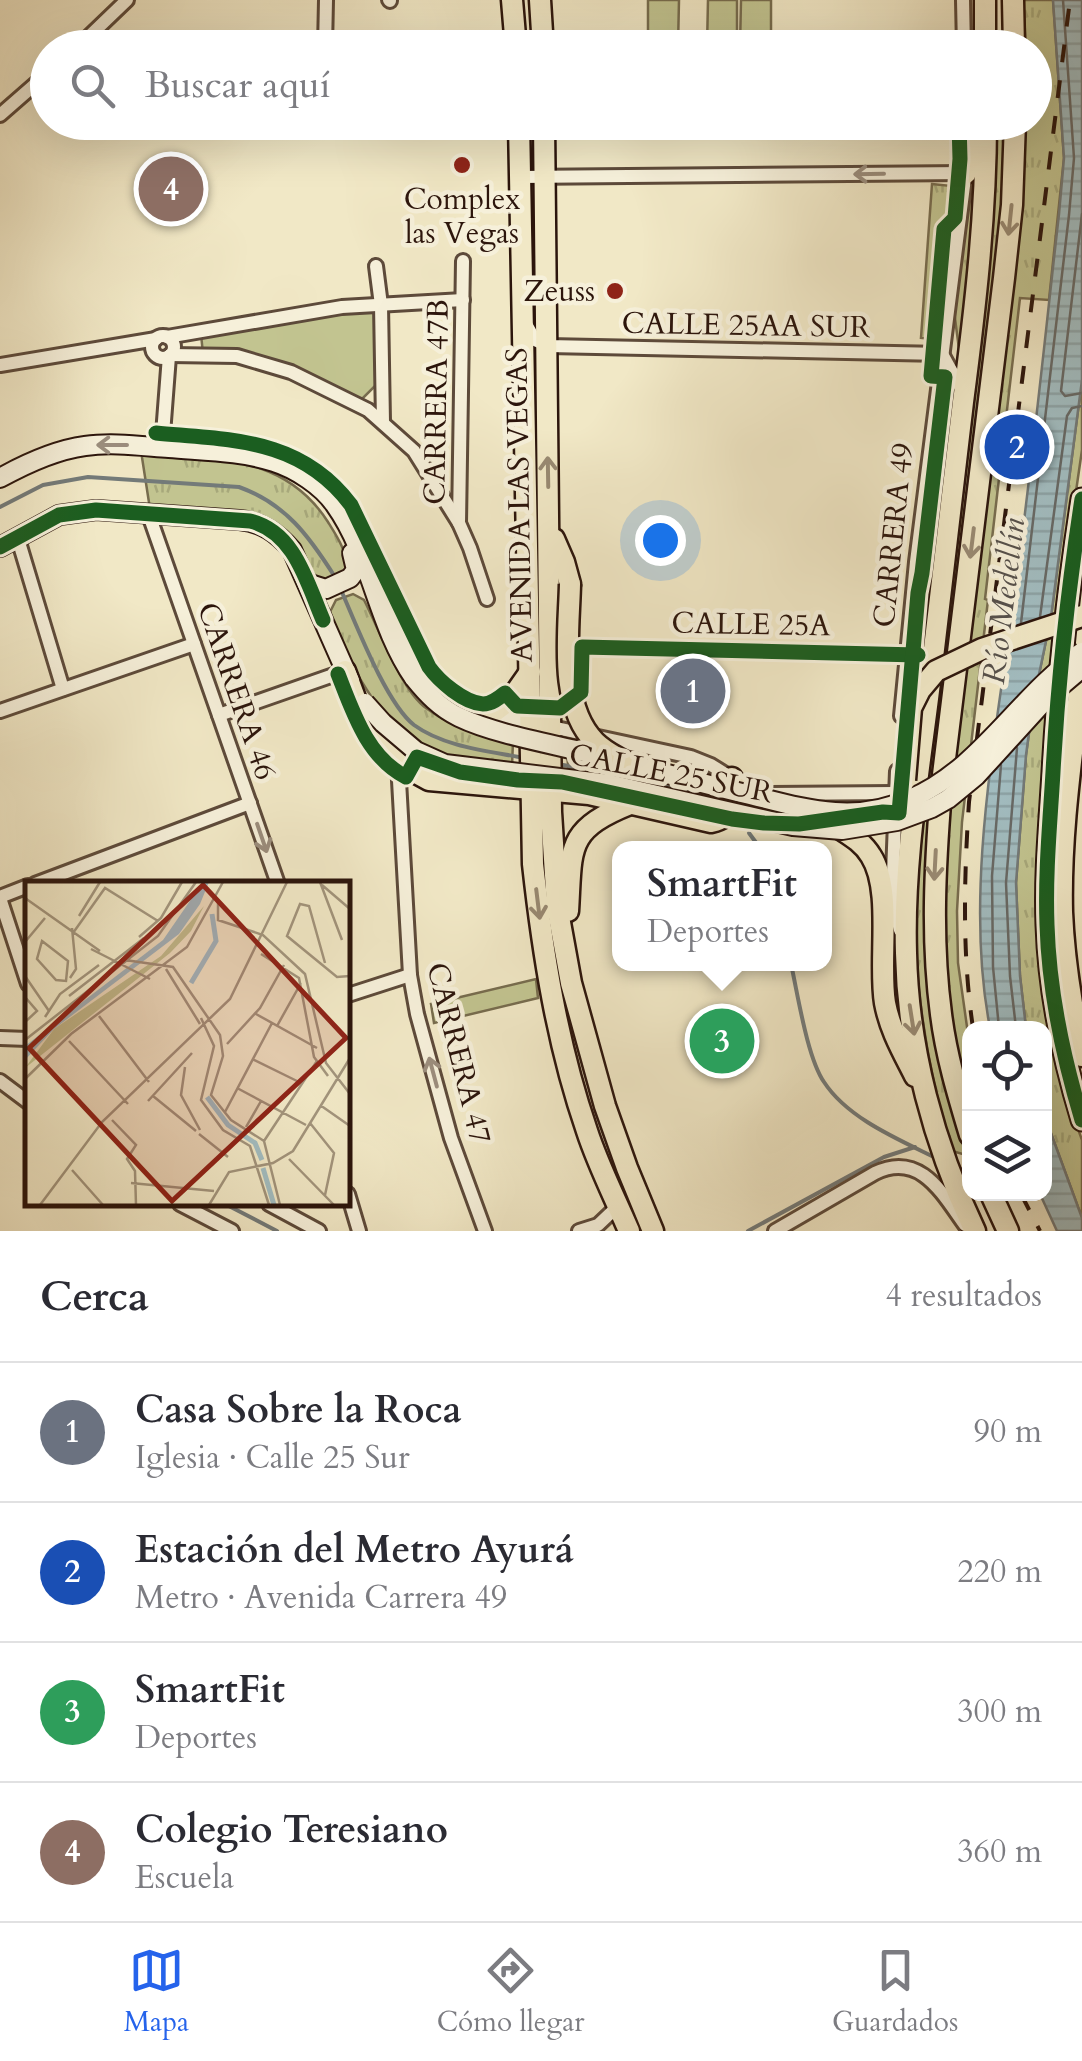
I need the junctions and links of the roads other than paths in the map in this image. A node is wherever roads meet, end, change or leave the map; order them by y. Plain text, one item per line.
1 (127, 0) edge
2 (326, 0) edge
3 (512, 0) edge
4 (540, 0) edge
5 (963, 0) edge
6 (985, 0) edge
7 (1010, 0) edge
8 (96, 30) edge
9 (325, 30) edge
10 (514, 30) edge
11 (541, 30) edge
12 (964, 30) edge
13 (986, 30) edge
14 (1013, 30) edge
15 (30, 89) edge
16 (0, 115) edge
17 (519, 140) edge
18 (545, 140) edge
19 (966, 140) edge
20 (973, 140) edge
21 (985, 140) edge
22 (1014, 140) edge
23 (966, 173) junction
24 (520, 177) junction
25 (546, 177) junction
26 (463, 261) dead end
27 (376, 266) dead end
28 (463, 300) junction
29 (381, 305) junction
30 (522, 312) junction
31 (162, 338) junction
32 (124, 346) junction
33 (548, 346) junction
34 (942, 354) junction
35 (164, 356) junction
36 (0, 365) edge
37 (964, 395) junction
38 (383, 422) junction
39 (159, 447) junction
40 (278, 463) junction
41 (0, 478) edge
42 (1082, 499) edge
43 (331, 500) junction
44 (149, 514) junction
45 (459, 523) junction
46 (550, 531) junction
47 (18, 539) junction
48 (0, 547) edge
49 (307, 583) junction
50 (340, 588) junction
51 (487, 599) dead end
52 (1082, 616) edge
53 (323, 620) junction
54 (194, 644) junction
55 (1082, 652) edge
56 (1082, 668) edge
57 (345, 671) junction
58 (540, 673) junction
59 (414, 678) junction
60 (62, 689) junction
61 (0, 711) edge
62 (491, 714) junction
63 (219, 715) junction
64 (541, 724) junction
65 (584, 734) junction
66 (398, 763) junction
67 (628, 764) junction
68 (540, 775) junction
69 (732, 778) junction
70 (900, 787) junction
71 (250, 803) junction
72 (630, 804) junction
73 (842, 830) junction
74 (43, 881) edge
75 (277, 881) edge
76 (25, 887) edge
77 (0, 897) edge
78 (564, 954) junction
79 (906, 954) junction
80 (25, 975) edge
81 (410, 975) junction
82 (350, 994) edge
83 (0, 1038) edge
84 (22, 1038) edge
85 (1082, 1056) edge
86 (0, 1080) edge
87 (25, 1099) edge
88 (929, 1104) junction
89 (963, 1111) edge
90 (1082, 1120) edge
91 (350, 1201) edge
92 (994, 1201) edge
93 (184, 1206) edge
94 (273, 1206) edge
95 (618, 1206) junction
96 (232, 1231) edge
97 (319, 1231) edge
98 (359, 1231) edge
99 (485, 1231) edge
100 (579, 1231) edge
101 (629, 1231) edge
102 (654, 1231) edge
103 (775, 1231) edge
104 (972, 1231) edge
105 (1008, 1231) edge

1 - 8 street
2 - 9 street
3 - 10 main road
4 - 11 main road
5 - 12 street
6 - 13 main road
7 - 14 main road
15 - 16 street
17 - 24 main road, AVENIDA LAS VEGAS
18 - 25 main road, AVENIDA LAS VEGAS
19 - 23 street, CARRERA 49
20 - 23 main road
21 - 37 main road
22 -> 89 main road
23 -> 25 street
23 - 34 street, CARRERA 49
24 - 25 street
24 - 30 main road, AVENIDA LAS VEGAS
25 - 33 main road, AVENIDA LAS VEGAS
26 - 28 street, CARRERA 47B
27 - 29 street
28 - 29 street
28 - 45 street, CARRERA 47B
29 - 31 street
29 - 38 street
30 - 33 street
30 - 58 main road, AVENIDA LAS VEGAS
31 - 32 street
31 - 35 street
32 - 35 street
32 - 36 street
33 - 34 street, CALLE 25AA SUR
46 -> 33 main road, AVENIDA LAS VEGAS
34 - 37 street
34 - 70 street, CARRERA 49
35 - 38 street
35 - 39 street
37 - 79 main road
38 - 45 street
39 - 40 main road, CALLE 25 SUR
39 -> 41 main road, CALLE 25 SUR
40 - 43 main road, CALLE 25 SUR
40 - 50 main road
42 - 90 main road
43 - 59 main road, CALLE 25 SUR
43 - 62 street, CALLE 25 SUR
44 - 47 main road, CALLE 25 SUR
44 - 49 main road, CALLE 25 SUR
44 - 54 street, CARRERA 46
45 - 51 street, CARRERA 47B
46 - 58 main road, AVENIDA LAS VEGAS
46 - 67 main road, bridge
47 - 48 main road, CALLE 25 SUR
47 - 60 street
49 - 50 main road
49 - 53 main road, CALLE 25 SUR
50 - 53 main road
50 - 59 main road
52 - 70 main road, bridge
53 - 57 main road, CALLE 25 SUR
54 - 60 street
54 - 63 street, CARRERA 46
55 - 67 main road, CALLE 25 SUR, bridge
56 - 73 main road, CALLE 25 SUR, bridge
56 - 85 main road
57 - 63 street
57 - 66 main road
57 - 73 main road, CALLE 25 SUR, bridge
58 - 62 main road
58 - 64 main road, AVENIDA LAS VEGAS
58 - 65 main road
59 - 67 main road, CALLE 25 SUR, bridge
60 - 61 street
62 - 64 street, CALLE 25 SUR
63 - 71 street, CARRERA 46
64 - 65 street, CALLE 25 SUR
64 - 68 main road, AVENIDA LAS VEGAS
65 - 69 street, CALLE 25 SUR
66 - 68 main road
66 - 81 street, CARRERA 47
68 - 72 main road
68 - 78 main road, AVENIDA LAS VEGAS
68 -> 95 main road, AVENIDA LAS VEGAS
69 - 70 street, CALLE 25 SUR
69 - 72 main road
70 - 79 main road
71 - 74 street
71 -> 75 street, CARRERA 46
72 - 78 main road
73 - 88 main road
76 - 77 street
77 - 80 street
78 - 102 main road, AVENIDA LAS VEGAS
79 -> 88 main road
81 - 82 street
99 -> 81 street, CARRERA 47
83 - 84 street
86 - 87 street
88 - 104 main road
91 - 98 street
92 - 105 main road
93 - 96 street
94 - 97 street
95 - 100 street
95 - 101 main road, AVENIDA LAS VEGAS
103 - 104 street

